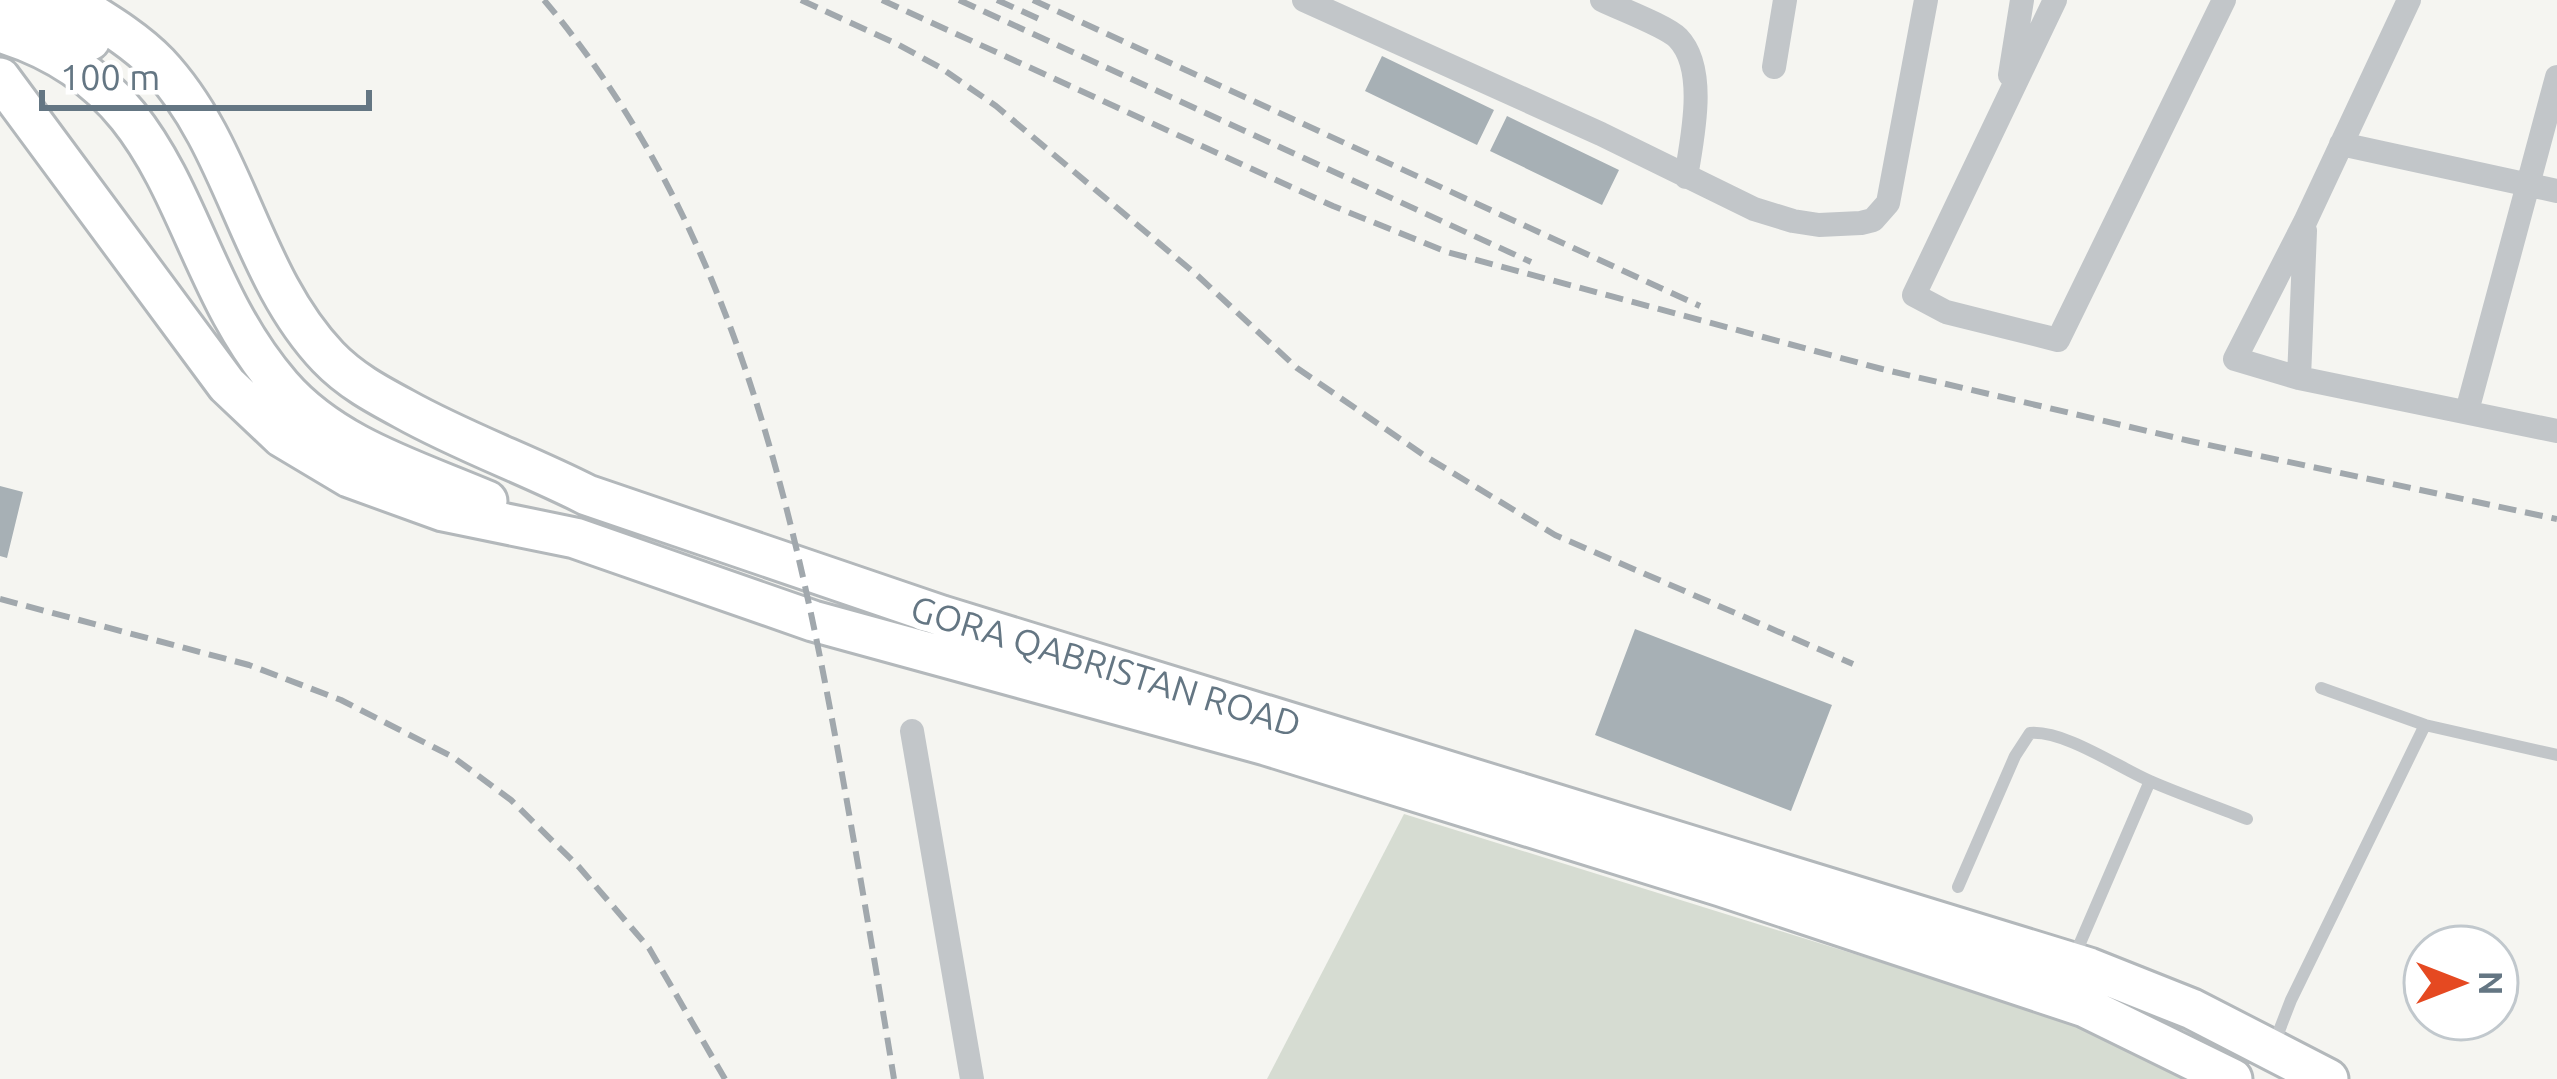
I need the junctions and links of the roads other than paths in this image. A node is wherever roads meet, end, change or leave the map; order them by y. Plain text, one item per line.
1 (15, 0) edge
2 (69, 0) edge
3 (1304, 0) edge
4 (1602, 0) edge
5 (1785, 0) edge
6 (1925, 0) edge
7 (2022, 0) edge
8 (2055, 0) edge
9 (2224, 0) edge
10 (2409, 0) edge
11 (0, 32) edge
12 (1774, 67) dead end
13 (2557, 77) edge
14 (0, 78) edge
15 (2005, 107) junction
16 (2342, 144) junction
17 (1686, 177) junction
18 (2528, 184) junction
19 (2557, 191) edge
20 (2305, 222) junction
21 (2299, 378) junction
22 (2467, 411) junction
23 (2557, 431) edge
24 (462, 477) junction
25 (586, 495) junction
26 (574, 538) junction
27 (2321, 688) dead end
28 (2425, 725) junction
29 (912, 731) dead end
30 (2557, 755) edge
31 (2150, 781) junction
32 (2247, 819) dead end
33 (1958, 887) dead end
34 (2071, 963) junction
35 (2271, 1050) junction
36 (972, 1079) edge
37 (2232, 1079) edge
38 (2328, 1079) edge

1 - 24 main road
2 - 25 main road, GORA QABRISTAN ROAD
3 - 17 street
4 - 17 street
5 - 12 street
6 - 17 street
7 - 15 street
8 - 15 street
9 - 15 street
10 - 16 street
11 - 24 main road
13 - 18 street
14 - 26 main road, GORA QABRISTAN ROAD
16 - 18 street
16 - 20 street
18 - 19 street
18 - 22 street
20 - 21 street
20 - 21 street
21 - 22 street
22 - 23 street
24 - 25 main road
24 - 26 main road
25 - 34 main road, GORA QABRISTAN ROAD
26 - 37 main road, GORA QABRISTAN ROAD
27 - 28 lane
28 - 30 lane
28 - 35 lane
29 - 36 street
31 - 32 lane
31 - 33 lane
31 - 34 lane
34 - 35 main road, GORA QABRISTAN ROAD
35 - 38 main road, GORA QABRISTAN ROAD

